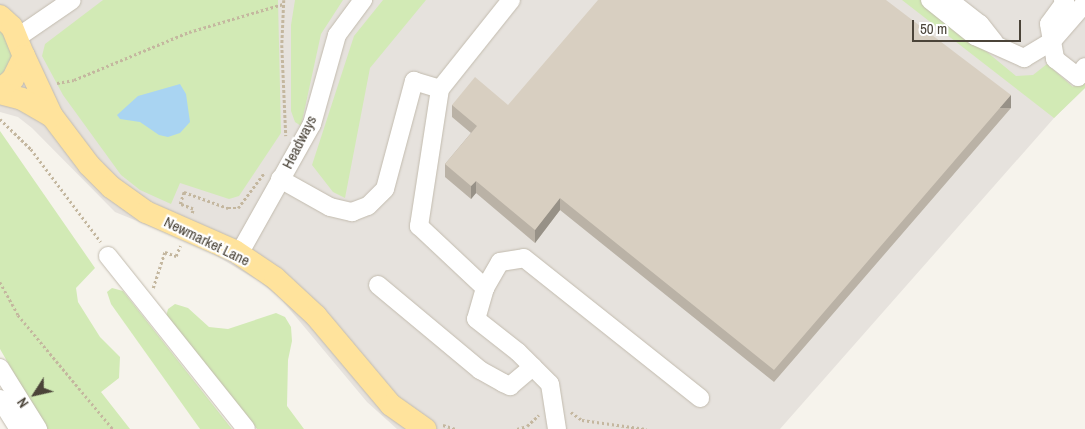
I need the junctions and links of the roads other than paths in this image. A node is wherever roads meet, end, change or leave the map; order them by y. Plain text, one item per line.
1 (72, 0) edge
2 (363, 0) edge
3 (512, 0) edge
4 (930, 0) edge
5 (949, 0) edge
6 (1063, 0) edge
7 (1085, 3) edge
8 (0, 16) edge
9 (1052, 41) junction
10 (995, 42) junction
11 (21, 47) junction
12 (1085, 68) edge
13 (440, 89) junction
14 (0, 91) edge
15 (52, 116) junction
16 (273, 175) junction
17 (239, 254) junction
18 (108, 256) road end
19 (378, 285) dead end
20 (485, 288) junction
21 (0, 368) edge
22 (536, 370) junction
23 (700, 398) dead end
24 (0, 399) edge
25 (556, 421) edge
26 (18, 429) edge
27 (38, 429) edge
28 (246, 429) edge
29 (425, 429) edge

1 - 11 street
2 - 16 street, Headways
3 - 13 street
4 - 10 street
5 - 10 street
6 - 9 street
7 - 9 street
8 - 11 main road, Newmarket Lane
9 - 10 street
9 - 12 street
11 - 14 main road, Newmarket Lane
11 - 15 main road, Newmarket Lane
13 - 16 street
13 - 20 street
14 - 15 main road, Newmarket Lane
15 - 17 main road, Newmarket Lane
16 - 17 street, Headways
17 - 29 main road, Newmarket Lane
18 - 28 street
19 - 22 street
20 - 22 street
20 - 23 street
21 - 27 street
22 - 25 street
24 - 26 street

